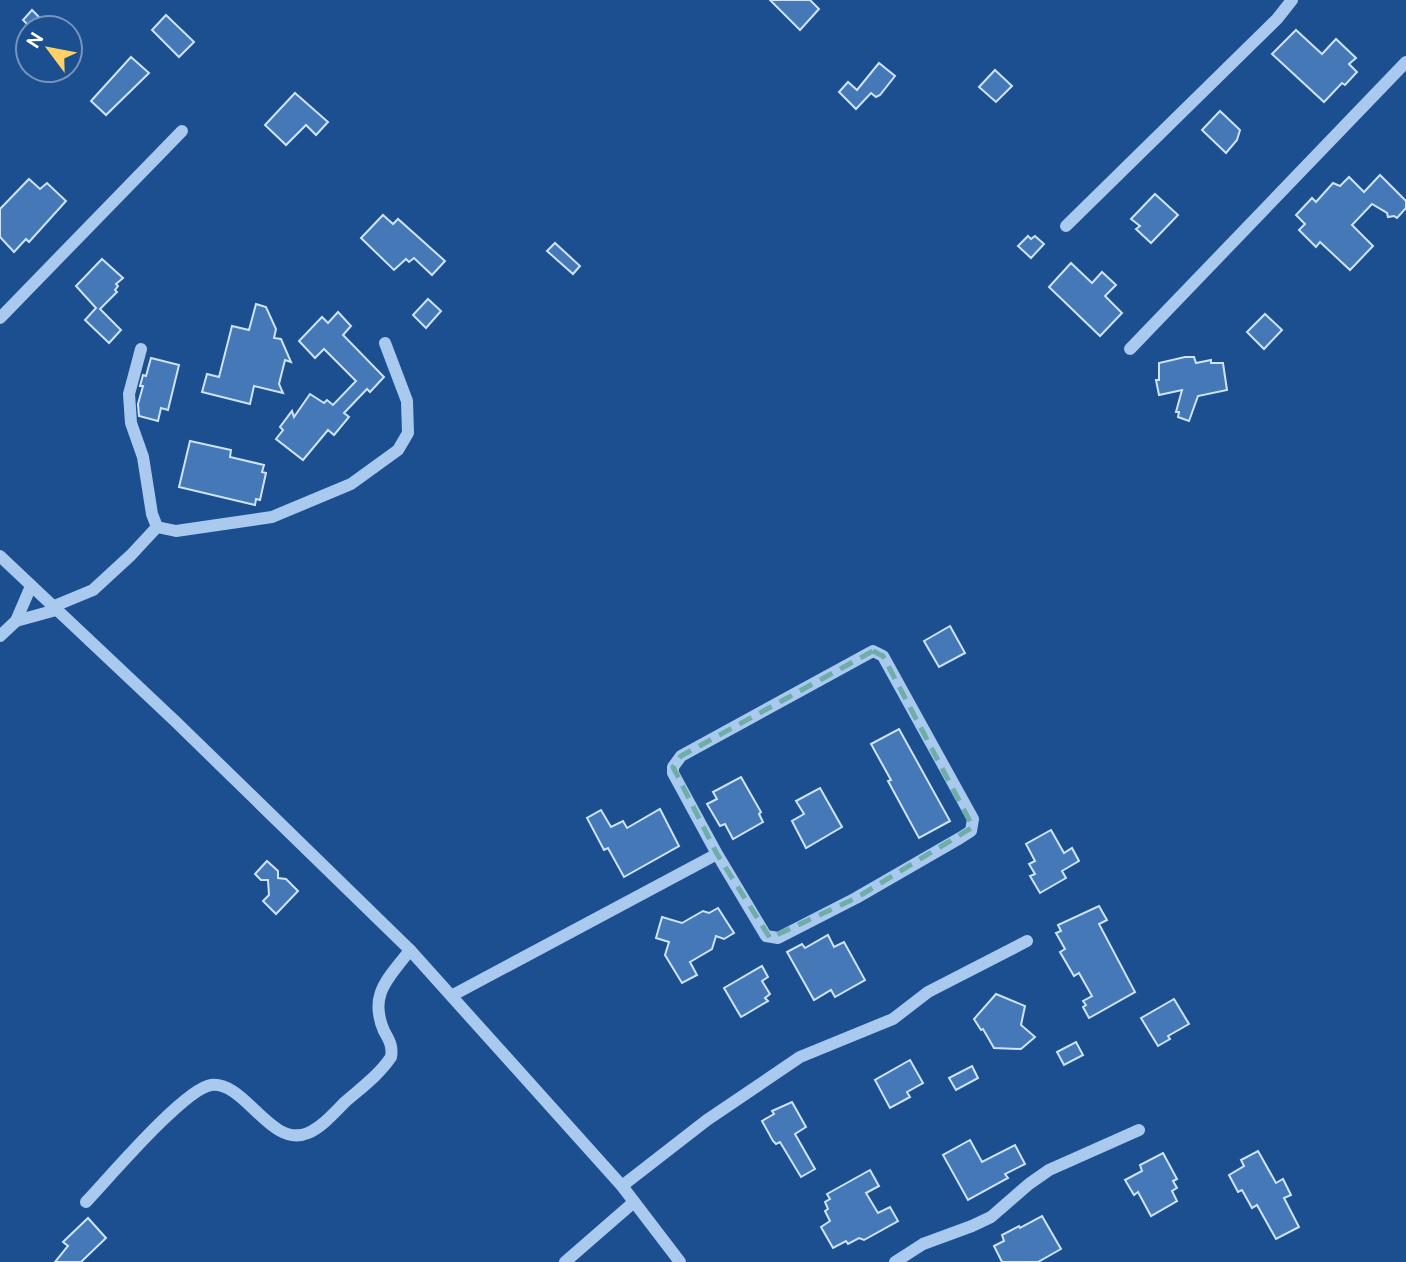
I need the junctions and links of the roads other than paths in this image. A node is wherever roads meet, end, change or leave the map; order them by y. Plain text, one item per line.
1 (1292, 0) edge
2 (1406, 62) edge
3 (182, 131) dead end
4 (1066, 226) dead end
5 (0, 318) edge
6 (385, 343) dead end
7 (141, 349) dead end
8 (1130, 349) dead end
9 (157, 527) junction
10 (0, 556) edge
11 (31, 586) junction
12 (54, 609) junction
13 (16, 621) junction
14 (0, 636) edge
15 (717, 854) junction
16 (1027, 941) dead end
17 (410, 950) junction
18 (453, 995) junction
19 (1139, 1130) dead end
20 (622, 1186) junction
21 (86, 1202) dead end
22 (634, 1202) junction
23 (565, 1262) edge
24 (680, 1262) edge
25 (895, 1262) edge

1 - 4 street
2 - 8 street
3 - 5 street
6 - 9 street
7 - 9 street
9 - 12 street
10 - 11 street
11 - 12 street
11 - 13 street
12 - 13 street
12 - 17 street
13 - 14 street
15 - 15 street
15 - 18 street
16 - 20 street
17 - 18 street
17 - 21 street
18 - 20 street
19 - 25 street
20 - 22 street
22 - 23 street
22 - 24 street

